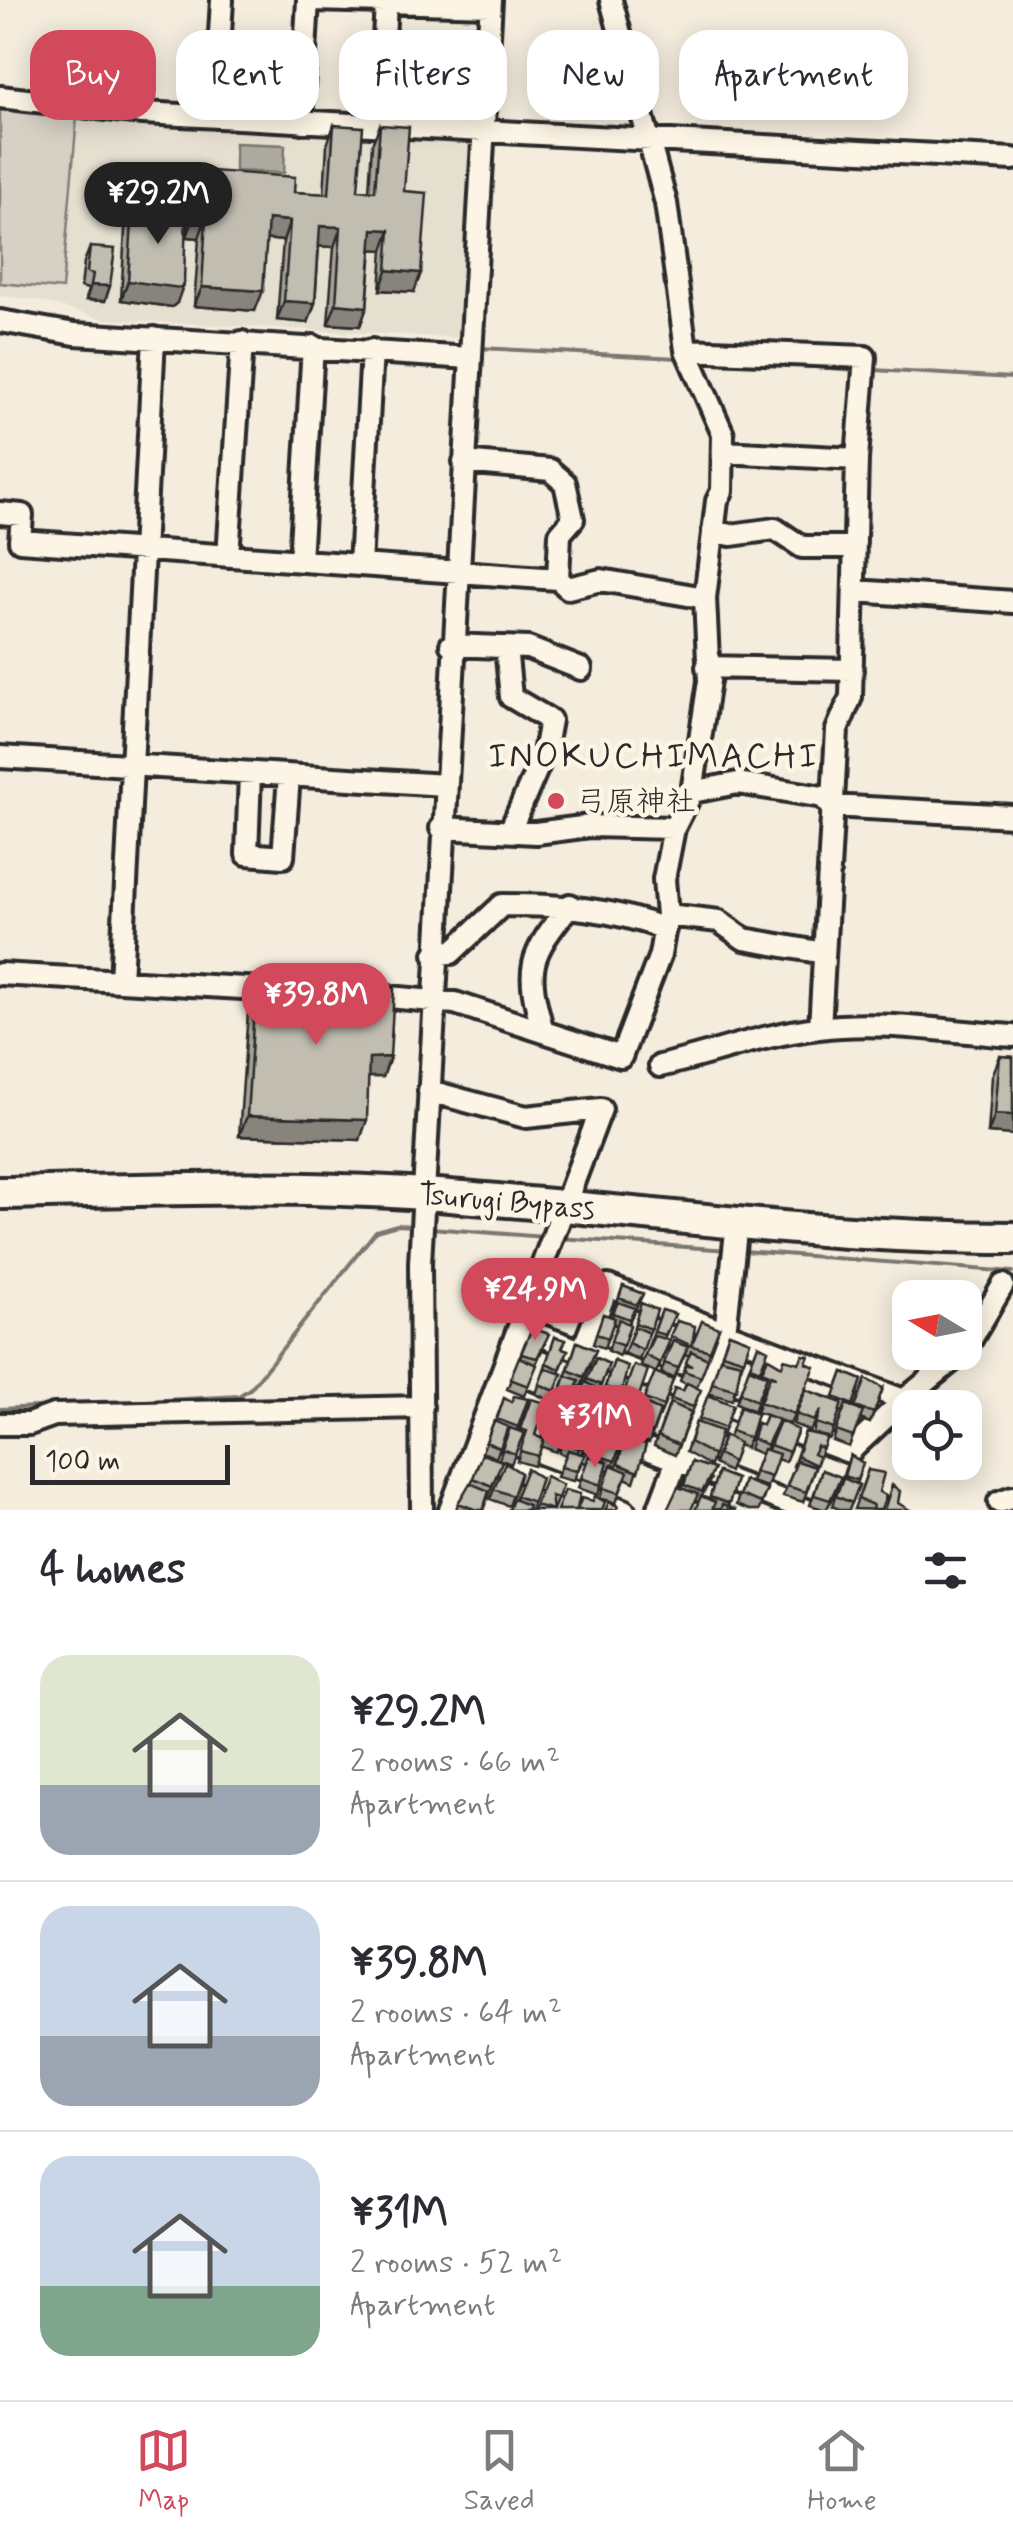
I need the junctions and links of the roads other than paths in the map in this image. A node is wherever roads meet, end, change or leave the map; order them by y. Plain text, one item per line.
1 (222, 0) edge
2 (311, 0) edge
3 (611, 0) edge
4 (490, 2) edge
5 (386, 3) junction
6 (220, 30) edge
7 (0, 97) edge
8 (176, 113) edge
9 (267, 120) edge
10 (301, 122) junction
11 (380, 126) junction
12 (484, 131) junction
13 (649, 138) junction
14 (1013, 159) edge
15 (0, 321) edge
16 (154, 338) junction
17 (242, 342) junction
18 (313, 346) junction
19 (372, 350) junction
20 (472, 351) junction
21 (687, 356) junction
22 (723, 452) junction
23 (857, 459) junction
24 (464, 462) junction
25 (0, 514) edge
26 (713, 532) junction
27 (855, 546) junction
28 (143, 551) junction
29 (228, 556) junction
30 (300, 561) junction
31 (360, 565) junction
32 (458, 569) junction
33 (558, 579) junction
34 (855, 591) junction
35 (705, 598) junction
36 (1013, 602) edge
37 (452, 646) junction
38 (506, 647) junction
39 (707, 668) junction
40 (581, 669) dead end
41 (852, 670) junction
42 (0, 758) edge
43 (132, 766) junction
44 (250, 774) junction
45 (289, 776) junction
46 (445, 785) junction
47 (692, 792) junction
48 (831, 806) junction
49 (1013, 816) edge
50 (441, 828) junction
51 (674, 828) junction
52 (510, 831) junction
53 (570, 905) junction
54 (666, 922) junction
55 (824, 953) junction
56 (435, 954) junction
57 (0, 974) edge
58 (122, 981) junction
59 (296, 991) edge
60 (336, 994) edge
61 (433, 999) junction
62 (820, 1028) junction
63 (544, 1031) junction
64 (1013, 1036) edge
65 (660, 1066) dead end
66 (428, 1091) junction
67 (0, 1193) edge
68 (423, 1216) junction
69 (736, 1222) junction
70 (556, 1228) junction
71 (1013, 1238) edge
72 (1004, 1285) dead end
73 (982, 1321) edge
74 (522, 1328) junction
75 (725, 1332) junction
76 (582, 1351) junction
77 (941, 1370) edge
78 (916, 1390) edge
79 (497, 1391) junction
80 (892, 1395) edge
81 (703, 1396) junction
82 (422, 1407) junction
83 (892, 1411) edge
84 (0, 1424) edge
85 (473, 1453) junction
86 (676, 1460) junction
87 (422, 1510) edge
88 (450, 1510) edge
89 (624, 1510) edge
90 (658, 1510) edge
91 (807, 1510) edge

1 - 6 street
2 - 5 street
2 - 10 street
3 - 13 street
4 - 5 street
4 - 12 street
5 - 11 street
7 - 8 street
9 - 10 street
10 - 11 street
11 - 12 street
12 - 13 street
12 - 20 street
13 - 14 street
13 - 21 street
15 - 16 street
16 - 17 street
16 - 28 street
17 - 18 street
17 - 29 street
18 - 19 street
18 - 30 street
19 - 20 street
19 - 31 street
20 - 24 street
21 - 22 street
21 - 23 street
22 - 23 street
22 - 26 street
23 - 27 street
24 - 32 street
24 - 33 street
25 - 28 street
26 - 27 street
26 - 35 street
27 - 34 street
28 - 29 street
28 - 43 street
29 - 30 street
30 - 31 street
31 - 32 street
32 - 33 street
32 - 37 street
33 - 35 street
34 - 36 street
34 - 41 street
35 - 39 street
37 - 38 street
37 - 46 street
38 - 40 street
38 - 52 street
39 - 41 street
39 - 47 street
41 - 48 street
42 - 43 street
43 - 44 street
43 - 58 street
44 - 45 street
44 - 45 street
45 - 46 street
46 - 50 street
47 - 48 street
47 - 51 street
48 - 49 street
48 - 55 street
50 - 52 street
50 - 56 street
51 - 52 street
51 - 54 street
53 - 54 street
53 - 56 street
53 - 63 street
54 - 55 street
54 - 63 street
55 - 62 street
56 - 61 street
57 - 58 street
58 - 59 street
60 - 61 street
61 - 63 street
61 - 66 street
62 - 64 street
62 - 65 street
66 - 68 street
66 - 70 street
67 - 68 highway, Tsurugi Bypass
68 - 70 highway, Tsurugi Bypass
68 - 82 street
69 - 70 highway, Tsurugi Bypass
69 - 71 highway, Tsurugi Bypass
69 - 75 street
70 - 74 street
72 - 73 street
74 - 76 street
74 - 79 street
75 - 76 street
75 - 80 street
75 - 81 street
76 - 81 street
77 - 78 street
79 - 85 street
79 - 86 street
81 - 83 street
81 - 86 street
82 - 84 street
82 - 87 street
85 - 88 street
85 - 89 street
86 - 90 street
86 - 91 street

